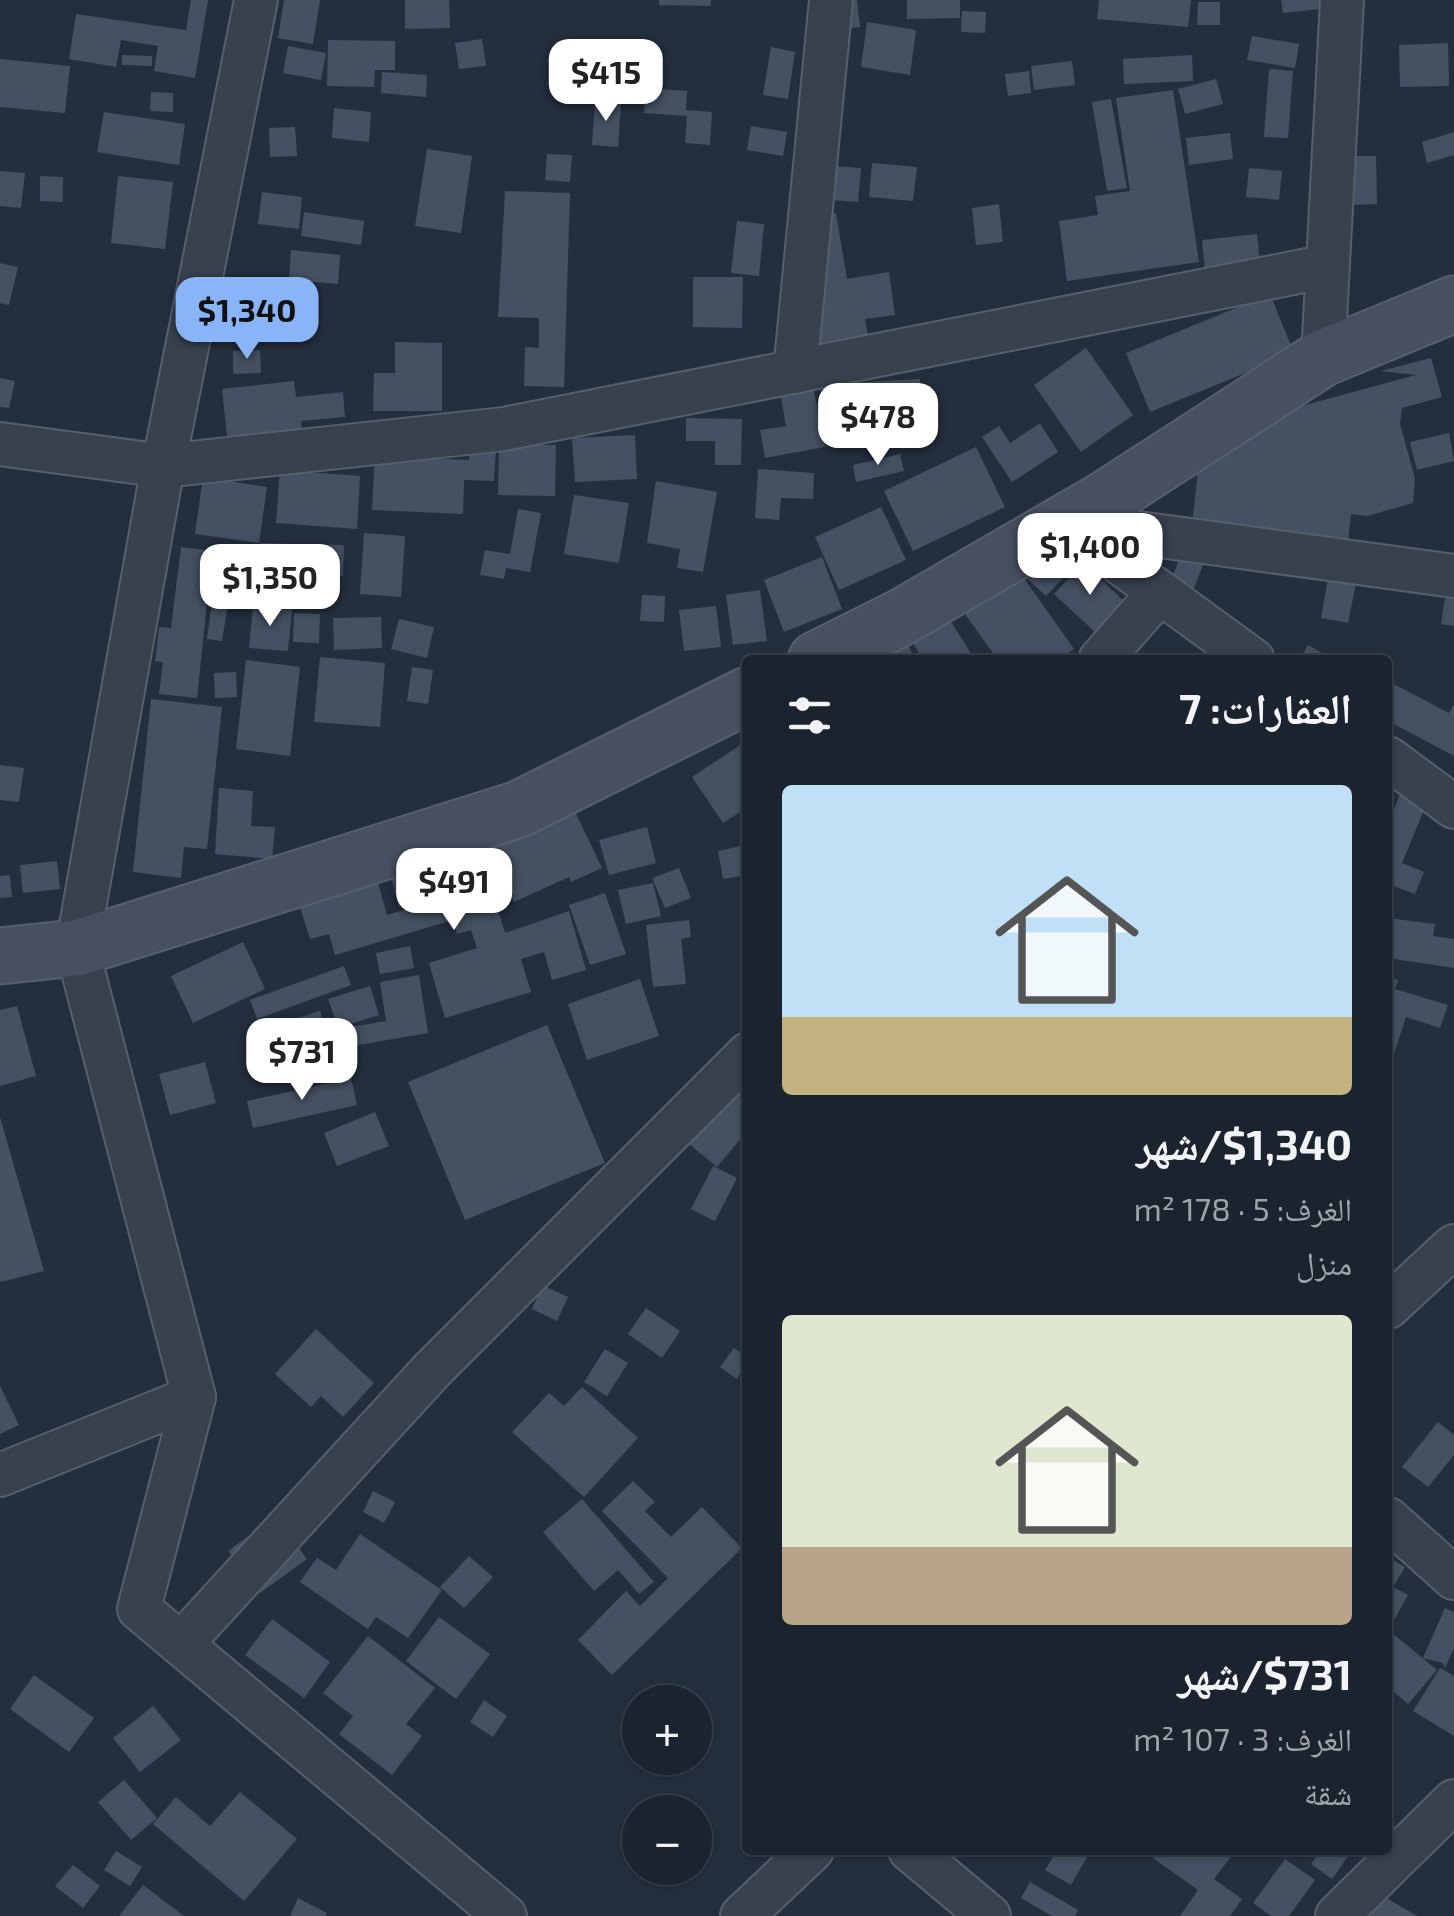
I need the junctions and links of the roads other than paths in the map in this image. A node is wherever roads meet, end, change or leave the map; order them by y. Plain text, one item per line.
1 (256, 0) edge
2 (831, 0) edge
3 (1342, 0) edge
4 (1328, 266) junction
5 (1454, 304) edge
6 (1323, 358) junction
7 (794, 372) junction
8 (0, 444) edge
9 (164, 466) junction
10 (1065, 523) junction
11 (1454, 576) edge
12 (1160, 592) junction
13 (826, 655) edge
14 (1104, 655) edge
15 (1246, 655) edge
16 (742, 697) edge
17 (1392, 761) edge
18 (1454, 807) edge
19 (77, 948) junction
20 (0, 956) edge
21 (742, 1060) edge
22 (1454, 1246) edge
23 (1392, 1303) edge
24 (194, 1397) junction
25 (0, 1475) edge
26 (1392, 1523) edge
27 (1454, 1578) edge
28 (181, 1644) junction
29 (1454, 1801) edge
30 (807, 1855) edge
31 (916, 1855) edge
32 (505, 1916) edge
33 (742, 1916) edge
34 (989, 1916) edge
35 (1336, 1916) edge

1 - 9 street
2 - 7 street
3 - 4 street
4 - 6 street
4 - 7 street
5 - 6 street
6 - 10 street
7 - 9 street
8 - 9 street
9 - 19 street
10 - 11 street
10 - 12 street
10 - 13 street
12 - 14 street
12 - 15 street
16 - 19 street
17 - 18 street
19 - 20 street
19 - 24 street
21 - 28 street
22 - 23 street
24 - 25 street
24 - 28 street
26 - 27 street
28 - 32 street
29 - 35 street
30 - 33 street
31 - 34 street

